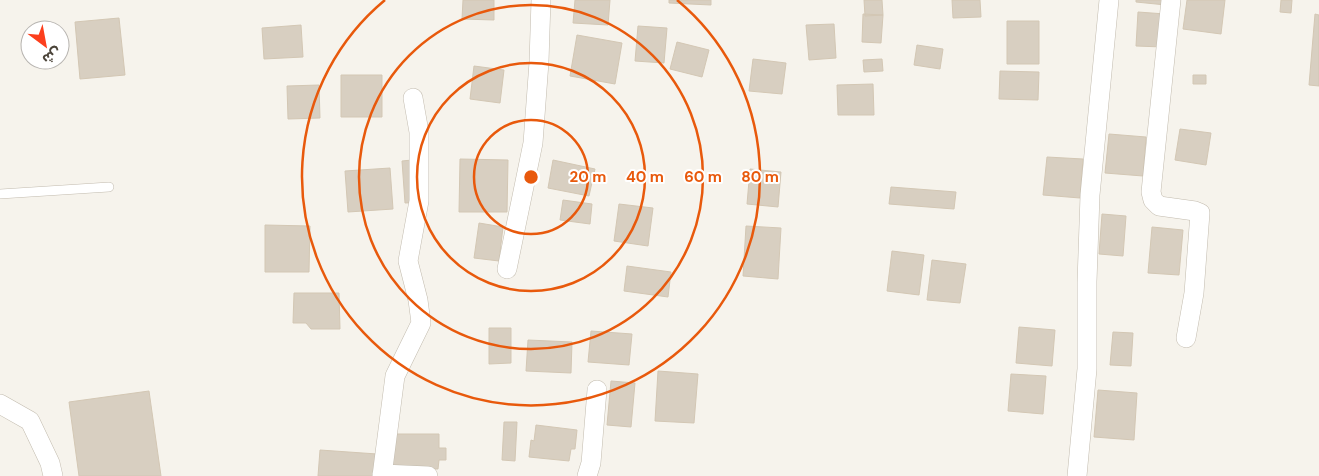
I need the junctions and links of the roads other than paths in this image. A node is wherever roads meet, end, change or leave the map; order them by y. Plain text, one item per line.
1 (541, 0) edge
2 (1109, 0) edge
3 (1171, 0) edge
4 (413, 98) dead end
5 (109, 187) dead end
6 (0, 194) edge
7 (507, 269) dead end
8 (1186, 338) dead end
9 (597, 390) dead end
10 (0, 404) edge
11 (382, 475) edge
12 (53, 476) edge
13 (428, 476) edge
14 (587, 476) edge
15 (1077, 476) edge

1 - 7 street
2 - 15 street
3 - 8 street
4 - 11 street
5 - 6 lane
9 - 14 street
10 - 12 street
11 - 13 street

